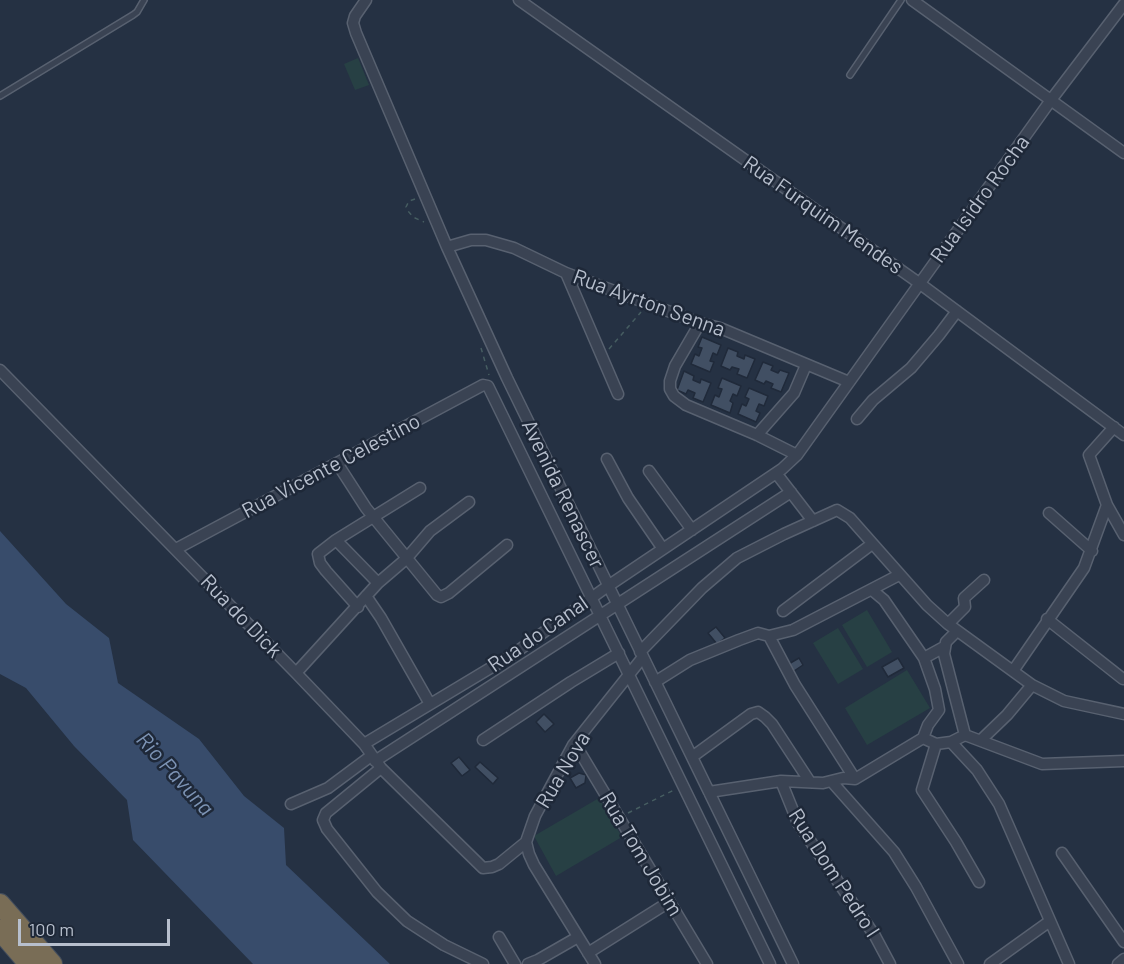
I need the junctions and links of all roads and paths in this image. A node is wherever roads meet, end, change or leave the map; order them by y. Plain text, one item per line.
1 (144, 0) edge
2 (366, 0) edge
3 (519, 0) edge
4 (901, 0) edge
5 (912, 0) edge
6 (1124, 4) edge
7 (850, 75) dead end
8 (0, 96) edge
9 (1051, 100) junction
10 (1124, 153) edge
11 (447, 247) junction
12 (566, 273) junction
13 (919, 283) junction
14 (648, 304) junction
15 (957, 311) junction
16 (700, 323) junction
17 (603, 356) junction
18 (806, 364) junction
19 (0, 370) edge
20 (505, 374) junction
21 (849, 382) junction
22 (486, 385) junction
23 (618, 394) dead end
24 (857, 419) dead end
25 (1114, 427) junction
26 (758, 435) junction
27 (1124, 435) edge
28 (797, 455) junction
29 (607, 459) dead end
30 (337, 463) junction
31 (649, 471) dead end
32 (776, 474) junction
33 (420, 488) dead end
34 (791, 492) junction
35 (470, 502) dead end
36 (1107, 505) junction
37 (1049, 513) dead end
38 (373, 518) junction
39 (813, 521) junction
40 (692, 530) junction
41 (1124, 535) edge
42 (336, 540) junction
43 (872, 544) junction
44 (507, 545) dead end
45 (176, 549) junction
46 (663, 549) junction
47 (1092, 551) junction
48 (406, 559) junction
49 (899, 575) junction
50 (984, 580) dead end
51 (378, 583) junction
52 (608, 586) junction
53 (872, 590) junction
54 (366, 596) junction
55 (591, 597) junction
56 (617, 604) junction
57 (358, 607) junction
58 (783, 611) dead end
59 (600, 615) junction
60 (1047, 620) junction
61 (952, 627) junction
62 (769, 636) junction
63 (944, 647) junction
64 (619, 653) junction
65 (642, 654) junction
66 (924, 658) junction
67 (1012, 671) junction
68 (296, 673) junction
69 (629, 674) junction
70 (1123, 679) edge
71 (656, 682) junction
72 (1032, 685) junction
73 (430, 704) junction
74 (1124, 714) edge
75 (965, 735) junction
76 (923, 738) junction
77 (483, 740) dead end
78 (981, 740) junction
79 (951, 742) junction
80 (363, 744) junction
81 (936, 744) junction
82 (573, 745) junction
83 (692, 757) junction
84 (1124, 761) edge
85 (376, 762) junction
86 (855, 779) junction
87 (781, 780) junction
88 (810, 782) junction
89 (832, 782) junction
90 (683, 785) junction
91 (709, 792) junction
92 (291, 804) dead end
93 (619, 817) junction
94 (526, 842) junction
95 (1062, 853) dead end
96 (979, 882) dead end
97 (669, 902) junction
98 (0, 904) edge
99 (1050, 921) junction
100 (0, 930) edge
101 (499, 937) dead end
102 (578, 937) junction
103 (1124, 942) edge
104 (588, 952) junction
105 (1124, 959) edge
106 (996, 963) edge
107 (29, 964) edge
108 (52, 964) edge
109 (483, 964) edge
110 (515, 964) edge
111 (528, 964) edge
112 (595, 964) edge
113 (707, 964) edge
114 (770, 964) edge
115 (793, 964) edge
116 (890, 964) edge
117 (958, 964) edge
118 (1069, 964) edge
119 (1118, 964) edge

1 - 8 lane
2 - 11 street, Avenida Renascer
3 - 13 street, Rua Furquim Mendes
4 - 7 lane
5 - 9 street
6 - 9 street, Rua Isidro Rocha
9 - 10 street
9 - 13 street, Rua Isidro Rocha
11 - 12 street, Rua Ayrton Senna
11 - 20 street, Avenida Renascer
12 - 14 street, Rua Ayrton Senna
12 - 17 street
13 - 15 street, Rua Furquim Mendes
13 - 21 street, Rua Isidro Rocha
14 - 16 street, Rua Ayrton Senna
14 - 17 path
15 - 24 street
15 - 25 street, Rua Furquim Mendes
16 - 18 street, Rua Ayrton Senna
16 - 26 street
17 - 23 street
18 - 21 street, Rua Ayrton Senna
18 - 26 street
19 - 45 street, Rua do Dick
20 - 22 street, Rua Vicente Celestino
20 - 52 street, Avenida Renascer
21 - 28 street, Rua Isidro Rocha
22 - 30 street, Rua Vicente Celestino
22 - 55 street, Avenida Renascer
25 - 27 street, Rua Furquim Mendes
25 - 36 street
26 - 28 street
28 - 32 street, Rua do Canal
29 - 46 street
30 - 38 street
30 - 45 street, Rua Vicente Celestino
31 - 40 street
32 - 34 street
32 - 40 street, Rua do Canal
33 - 38 street
34 - 39 street
34 - 56 street
35 - 48 street
36 - 41 street
36 - 47 street
37 - 47 street
38 - 42 street
38 - 48 street
39 - 43 street, Rua Nova
39 - 65 street, Rua Nova
40 - 46 street, Rua do Canal
42 - 51 street
42 - 57 street
43 - 49 street
43 - 58 street
44 - 48 street
45 - 68 street, Rua do Dick
46 - 52 street, Rua do Canal
47 - 60 street
48 - 51 street
49 - 53 street
49 - 61 street
50 - 61 street
51 - 54 street
52 - 55 street, Rua do Canal
52 - 56 street, Avenida Renascer
53 - 62 street
53 - 66 street
54 - 57 street
54 - 73 street
55 - 59 street, Avenida Renascer
55 - 73 street, Rua do Canal
56 - 59 street
56 - 65 street, Avenida Renascer
57 - 68 street
59 - 64 street, Avenida Renascer
59 - 85 street
60 - 67 street
60 - 70 street
61 - 63 street
61 - 67 street
62 - 71 street
62 - 86 street
63 - 66 street
63 - 75 street
64 - 69 street, Avenida Renascer
64 - 77 street
65 - 69 street, Rua Nova
65 - 71 street, Avenida Renascer
66 - 76 street
67 - 72 street
68 - 80 street, Rua do Dick
69 - 82 street, Rua Nova
69 - 90 street, Avenida Renascer
71 - 83 street, Avenida Renascer
72 - 74 street
72 - 78 street
73 - 80 street, Rua do Canal
75 - 78 street
75 - 79 street
76 - 81 street
76 - 86 street
78 - 84 street
79 - 81 street
79 - 99 street
80 - 85 street, Rua do Dick
81 - 96 street
82 - 93 street, Rua Tom Jobim
82 - 94 street, Rua Nova
83 - 88 street
83 - 91 street, Avenida Renascer
85 - 92 street
85 - 94 street, Rua do Dick
85 - 109 street
86 - 89 street
87 - 88 street
87 - 91 street
87 - 116 street, Rua Dom Pedro I
88 - 89 street
89 - 117 street
90 - 93 path
90 - 114 street, Avenida Renascer
91 - 115 street, Avenida Renascer
93 - 97 street, Rua Tom Jobim
94 - 102 street
95 - 103 street
97 - 104 street
97 - 113 street, Rua Tom Jobim
98 - 108 highway
99 - 106 street
99 - 118 street
100 - 107 highway
101 - 110 street
102 - 104 street
102 - 111 street
104 - 112 street
105 - 119 street

